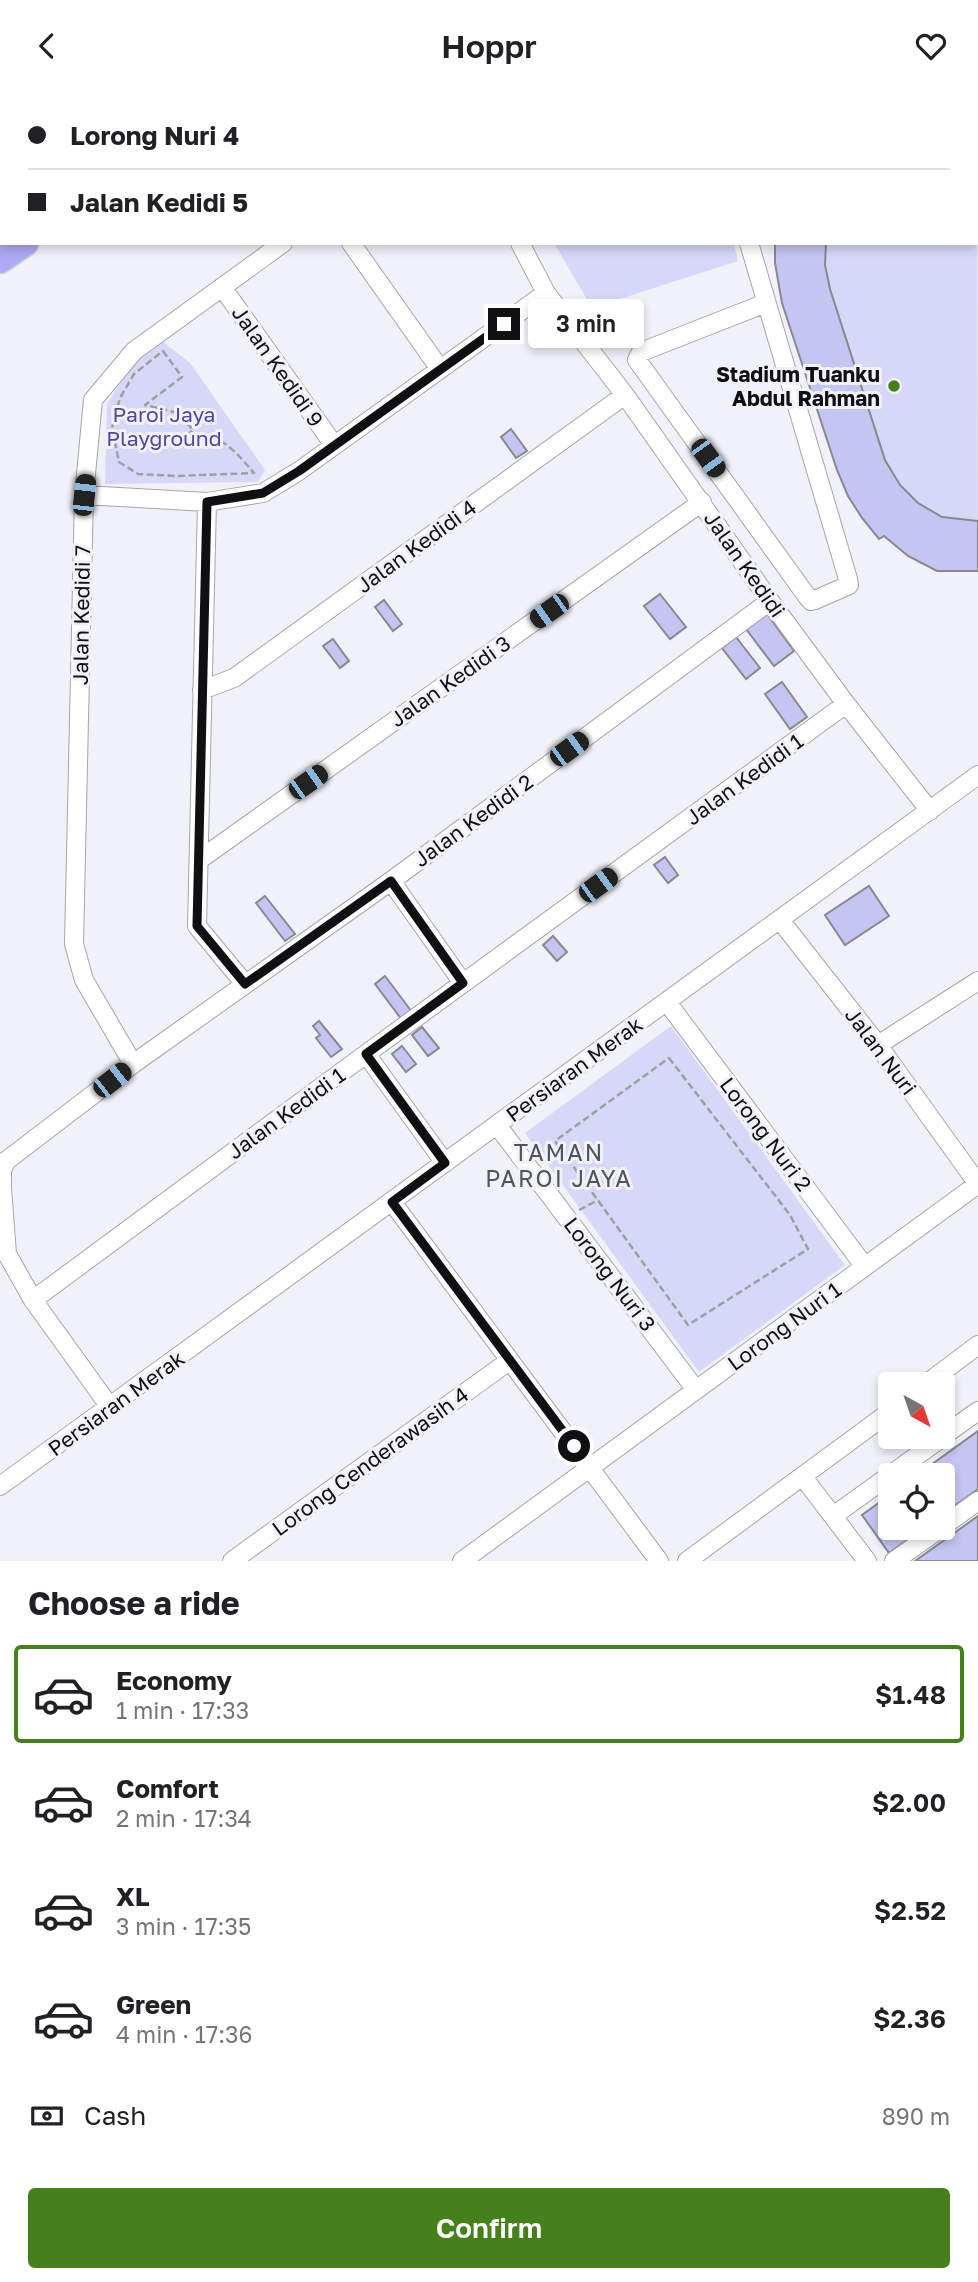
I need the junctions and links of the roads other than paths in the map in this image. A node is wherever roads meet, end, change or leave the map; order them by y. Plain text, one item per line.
1 (22, 245) edge
2 (280, 245) edge
3 (352, 245) edge
4 (521, 245) edge
5 (749, 245) edge
6 (0, 260) edge
7 (222, 287) junction
8 (546, 293) junction
9 (766, 303) junction
10 (440, 369) junction
11 (625, 395) junction
12 (334, 445) junction
13 (699, 446) junction
14 (669, 457) junction
15 (84, 495) junction
16 (207, 502) junction
17 (702, 502) junction
18 (770, 601) junction
19 (202, 690) junction
20 (846, 705) junction
21 (978, 775) edge
22 (930, 811) junction
23 (198, 860) junction
24 (391, 881) junction
25 (780, 920) junction
26 (978, 981) edge
27 (463, 983) junction
28 (245, 984) junction
29 (667, 1002) junction
30 (878, 1045) junction
31 (366, 1054) junction
32 (133, 1064) junction
33 (497, 1125) junction
34 (445, 1163) junction
35 (978, 1184) edge
36 (392, 1202) junction
37 (865, 1267) junction
38 (33, 1300) junction
39 (978, 1345) edge
40 (509, 1361) junction
41 (942, 1372) edge
42 (696, 1390) junction
43 (110, 1407) junction
44 (978, 1411) edge
45 (878, 1421) edge
46 (956, 1427) edge
47 (925, 1449) edge
48 (590, 1467) junction
49 (803, 1477) junction
50 (0, 1486) edge
51 (978, 1501) edge
52 (833, 1516) junction
53 (955, 1518) edge
54 (924, 1540) edge
55 (232, 1561) edge
56 (462, 1561) edge
57 (659, 1561) edge
58 (687, 1561) edge
59 (867, 1561) edge
60 (894, 1561) edge

1 - 6 highway
2 - 7 street, Jalan Kedidi 7
3 - 10 street
4 - 8 street, Jalan Kedidi
5 - 9 street
7 - 12 street, Jalan Kedidi 9
7 - 15 street, Jalan Kedidi 7
8 - 10 street
8 - 11 street, Jalan Kedidi
9 - 13 street
9 - 13 street
10 - 12 street
11 - 14 street, Jalan Kedidi
11 - 19 street, Jalan Kedidi 4
12 - 16 street
13 - 14 street
14 - 17 street, Jalan Kedidi
15 - 16 street
15 - 32 street, Jalan Kedidi 7
16 - 19 street
17 - 18 street, Jalan Kedidi
17 - 23 street, Jalan Kedidi 3
18 - 20 street, Jalan Kedidi
18 - 24 street, Jalan Kedidi 2
19 - 23 street
20 - 22 street, Jalan Kedidi
20 - 27 street, Jalan Kedidi 1
21 - 22 street, Persiaran Merak
22 - 25 street, Persiaran Merak
23 - 28 street
24 - 27 street
24 - 28 street, Jalan Kedidi 2
25 - 29 street, Persiaran Merak
25 - 30 street, Jalan Nuri
26 - 30 street
27 - 31 street, Jalan Kedidi 1
28 - 32 street, Jalan Kedidi 2
29 - 33 street, Persiaran Merak
29 - 37 street, Lorong Nuri 2
30 - 35 street, Jalan Nuri
31 - 34 street
31 - 38 street, Jalan Kedidi 1
32 - 38 street, Jalan Kedidi 2
33 - 34 street, Persiaran Merak
33 - 42 street, Lorong Nuri 3
34 - 36 street, Persiaran Merak
35 - 37 street, Lorong Nuri 1
36 - 40 street
36 - 43 street, Persiaran Merak
37 - 42 street, Lorong Nuri 1
38 - 43 street
39 - 41 street
40 - 48 street
40 - 55 street, Lorong Cenderawasih 4
42 - 48 street, Lorong Nuri 1
43 - 50 street, Persiaran Merak
44 - 46 street
45 - 49 street
47 - 52 street
48 - 56 street, Lorong Nuri 1
48 - 57 street
49 - 52 street
49 - 58 street
51 - 53 street
52 - 59 street
54 - 60 street

